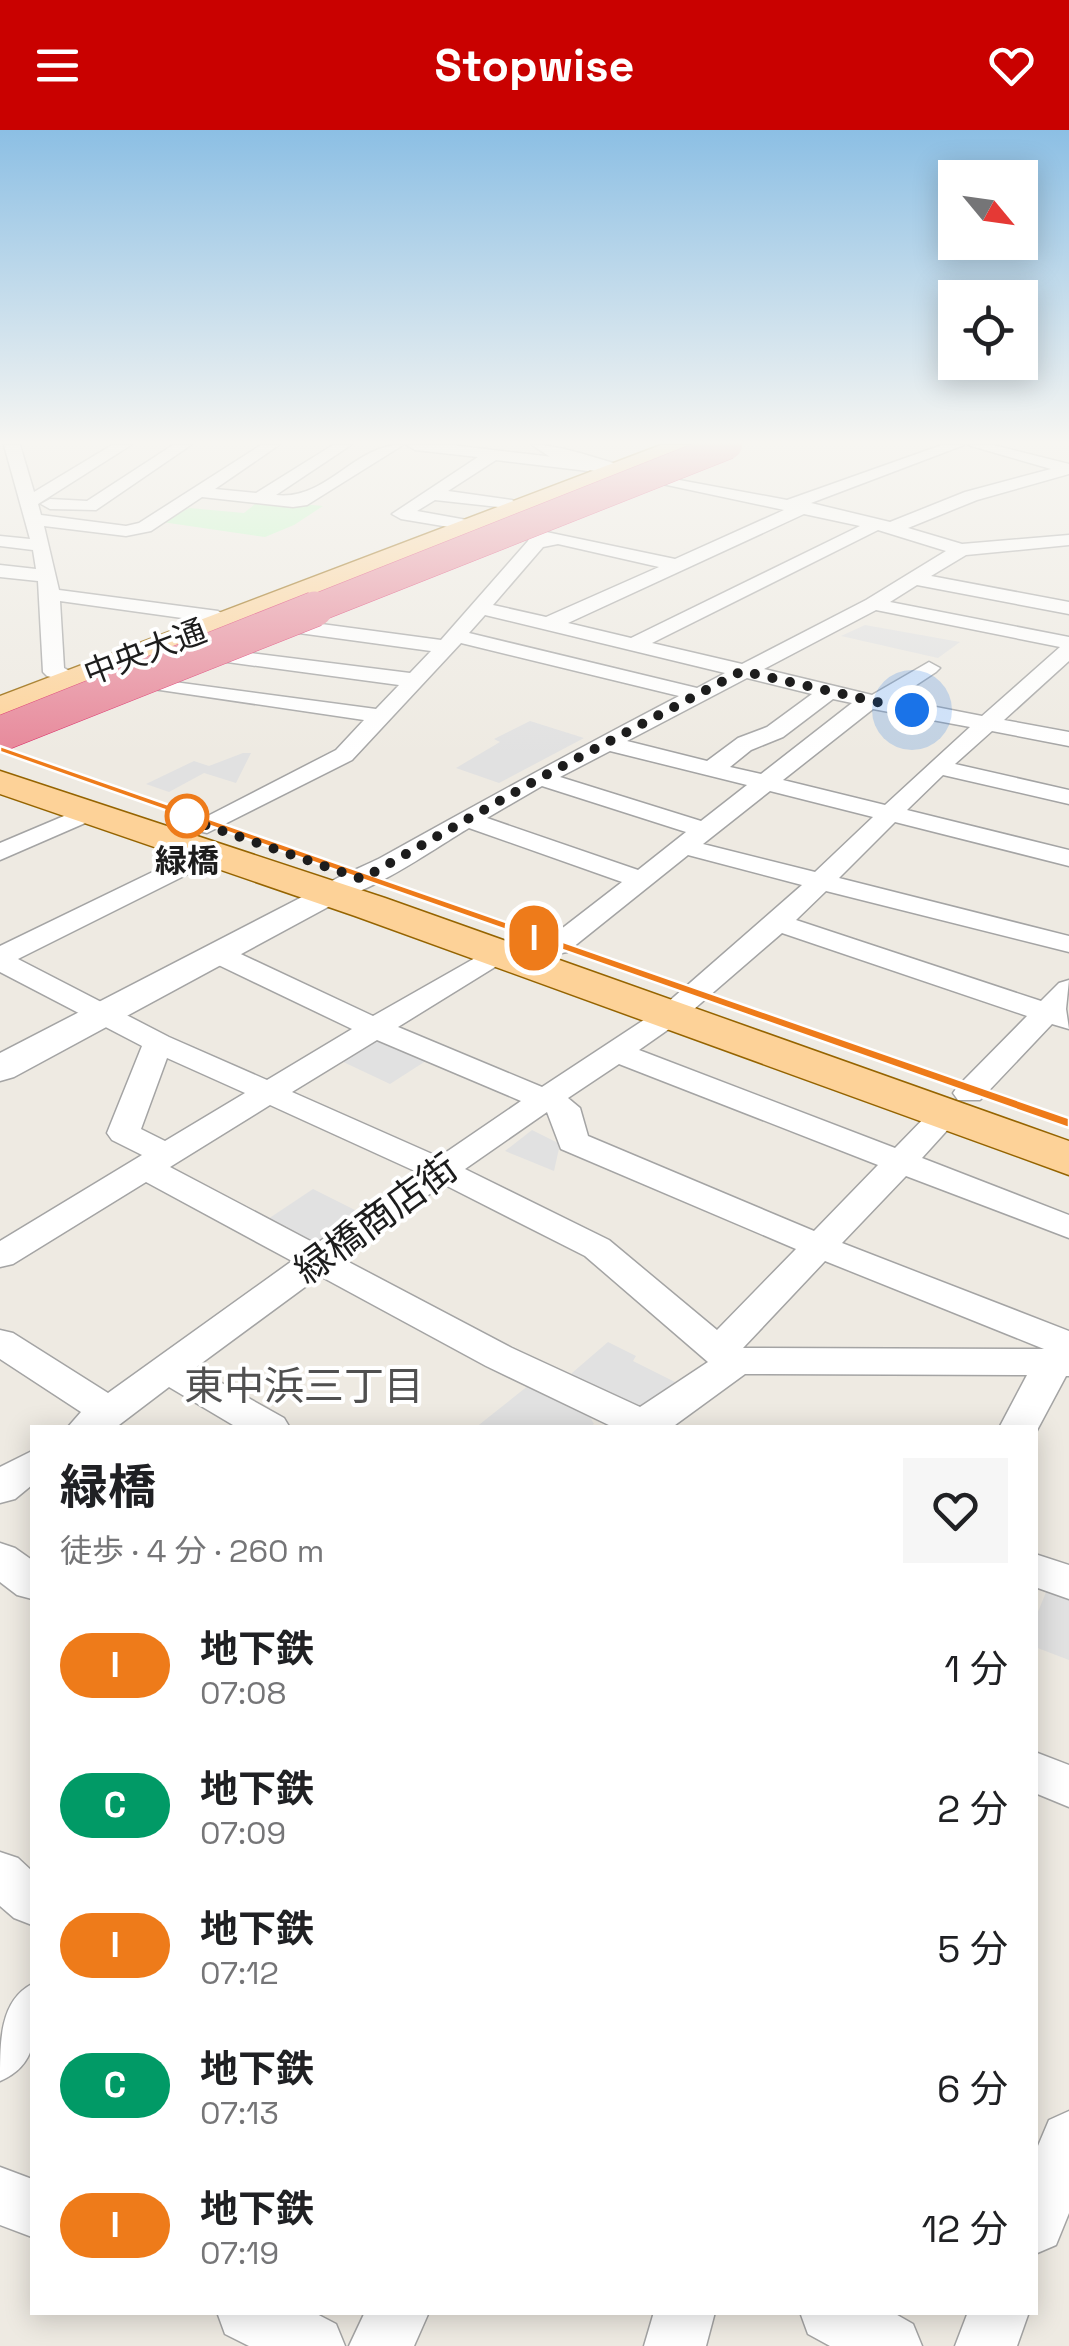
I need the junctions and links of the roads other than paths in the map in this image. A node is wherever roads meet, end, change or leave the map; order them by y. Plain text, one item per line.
1 (41, 548) edge
2 (397, 548) edge
3 (413, 548) edge
4 (432, 548) edge
5 (467, 548) edge
6 (509, 548) edge
7 (529, 548) edge
8 (599, 548) edge
9 (712, 548) edge
10 (826, 548) edge
11 (880, 548) edge
12 (956, 548) edge
13 (978, 548) edge
14 (961, 550) junction
15 (677, 566) junction
16 (0, 571) edge
17 (924, 574) junction
18 (48, 585) junction
19 (873, 604) junction
20 (482, 608) junction
21 (1069, 608) edge
22 (218, 617) junction
23 (548, 624) junction
24 (299, 627) junction
25 (451, 641) junction
26 (636, 643) junction
27 (1069, 646) edge
28 (227, 656) junction
29 (928, 668) dead end
30 (742, 671) junction
31 (67, 675) junction
32 (413, 680) junction
33 (160, 684) junction
34 (829, 692) junction
35 (696, 694) junction
36 (0, 700) edge
37 (872, 702) junction
38 (0, 708) edge
39 (0, 716) edge
40 (380, 716) junction
41 (987, 726) junction
42 (0, 734) edge
43 (1069, 739) edge
44 (606, 744) junction
45 (0, 752) edge
46 (938, 767) junction
47 (709, 771) junction
48 (540, 778) junction
49 (0, 782) edge
50 (763, 783) junction
51 (1069, 797) edge
52 (90, 812) junction
53 (890, 814) junction
54 (469, 820) junction
55 (694, 839) junction
56 (208, 840) junction
57 (0, 852) edge
58 (1069, 858) edge
59 (644, 880) junction
60 (820, 883) junction
61 (346, 886) junction
62 (778, 924) junction
63 (1069, 944) edge
64 (557, 946) junction
65 (498, 953) junction
66 (218, 954) junction
67 (0, 959) edge
68 (1069, 990) edge
69 (682, 1004) junction
70 (102, 1014) junction
71 (1058, 1016) edge
72 (375, 1028) junction
73 (158, 1042) junction
74 (616, 1052) junction
75 (0, 1069) edge
76 (269, 1094) junction
77 (545, 1099) junction
78 (957, 1104) junction
79 (1069, 1125) edge
80 (1069, 1159) edge
81 (899, 1161) junction
82 (159, 1162) junction
83 (441, 1170) junction
84 (1069, 1227) edge
85 (820, 1248) junction
86 (0, 1256) edge
87 (318, 1262) junction
88 (0, 1342) edge
89 (728, 1356) junction
90 (1061, 1363) edge
91 (167, 1369) junction
92 (98, 1420) edge
93 (265, 1425) edge
94 (641, 1425) edge
95 (644, 1425) edge
96 (1021, 1425) edge
97 (30, 1466) edge
98 (0, 1488) edge
99 (0, 1559) edge
100 (1038, 1571) edge
101 (30, 1581) edge
102 (1069, 1582) edge
103 (1038, 1773) edge
104 (1069, 1786) edge
105 (0, 1874) edge
106 (30, 1900) edge
107 (30, 2012) edge
108 (0, 2054) edge
109 (1069, 2140) edge
110 (0, 2196) edge
111 (30, 2207) edge
112 (1038, 2217) edge
113 (253, 2315) edge
114 (397, 2315) edge
115 (684, 2315) edge
116 (835, 2315) edge
117 (999, 2315) edge
118 (314, 2346) edge
119 (380, 2346) edge
120 (675, 2346) edge
121 (891, 2346) edge
122 (986, 2346) edge

1 - 18 street
2 - 22 street
3 - 38 main road, 中央大通
4 - 39 highway
5 - 42 highway, bridge
6 - 24 street
7 - 20 street
8 - 15 street
9 - 15 street
10 - 26 street
11 - 17 street
12 - 14 street
13 - 14 street
14 - 17 street
15 - 23 street
16 - 18 street
17 - 19 street
17 - 21 street
18 - 22 street
18 - 31 street
19 - 27 street
19 - 30 street
20 - 23 street
20 - 25 street
22 - 31 street
23 - 26 street
24 - 25 street
24 - 28 street
25 - 32 street
25 - 35 street
26 - 30 street
27 - 41 street, 緑橋商店街
28 - 32 street
28 - 33 street
29 - 37 street
30 - 34 street
30 - 35 street
31 - 36 street
32 - 40 street
33 - 40 street
33 - 45 street
34 - 37 street
34 - 47 street
35 - 44 street
37 - 41 street
37 - 50 street
40 - 56 street
41 - 43 street
41 - 46 street, 緑橋商店街
44 - 47 street
44 - 48 street
45 - 56 main road
46 - 51 street
46 - 53 street, 緑橋商店街
47 - 50 street
48 - 54 street
48 - 55 street
49 - 52 main road
50 - 53 street
50 - 55 street
52 - 56 main road
52 - 57 street
53 - 58 street
53 - 60 street, 緑橋商店街
54 - 59 street
54 - 61 street
55 - 59 street
55 - 60 street
56 - 61 main road
56 - 67 street
59 - 64 street
60 - 62 street, 緑橋商店街
60 - 63 street
61 - 64 main road
61 - 65 main road
61 - 66 street
62 - 69 street, 緑橋商店街
62 - 71 street
64 - 69 main road
65 - 69 main road
65 - 72 street
66 - 70 street
66 - 72 street
67 - 70 street
68 - 71 street
69 - 74 street, 緑橋商店街
69 - 78 main road
70 - 73 street
70 - 75 street
71 - 78 street
72 - 76 street
72 - 77 street
73 - 76 street
73 - 82 street
74 - 77 street, 緑橋商店街
74 - 81 street
76 - 82 street
76 - 83 street
77 - 83 street, 緑橋商店街
77 - 85 street
78 - 79 main road
78 - 80 main road
78 - 81 street
81 - 84 street
81 - 85 street
82 - 86 street
82 - 87 street
83 - 87 street, 緑橋商店街
83 - 89 street
85 - 89 street
85 - 90 street
87 - 91 street, 緑橋商店街
87 - 94 street
88 - 92 street
89 - 90 street
89 - 95 street
90 - 96 street
91 - 92 street, 緑橋商店街
91 - 93 street
97 - 98 street
99 - 101 street
100 - 102 street
103 - 104 street
105 - 106 street
107 - 108 street
109 - 112 street
110 - 111 street
113 - 118 street
114 - 119 street
115 - 120 street
116 - 121 street
117 - 122 street

